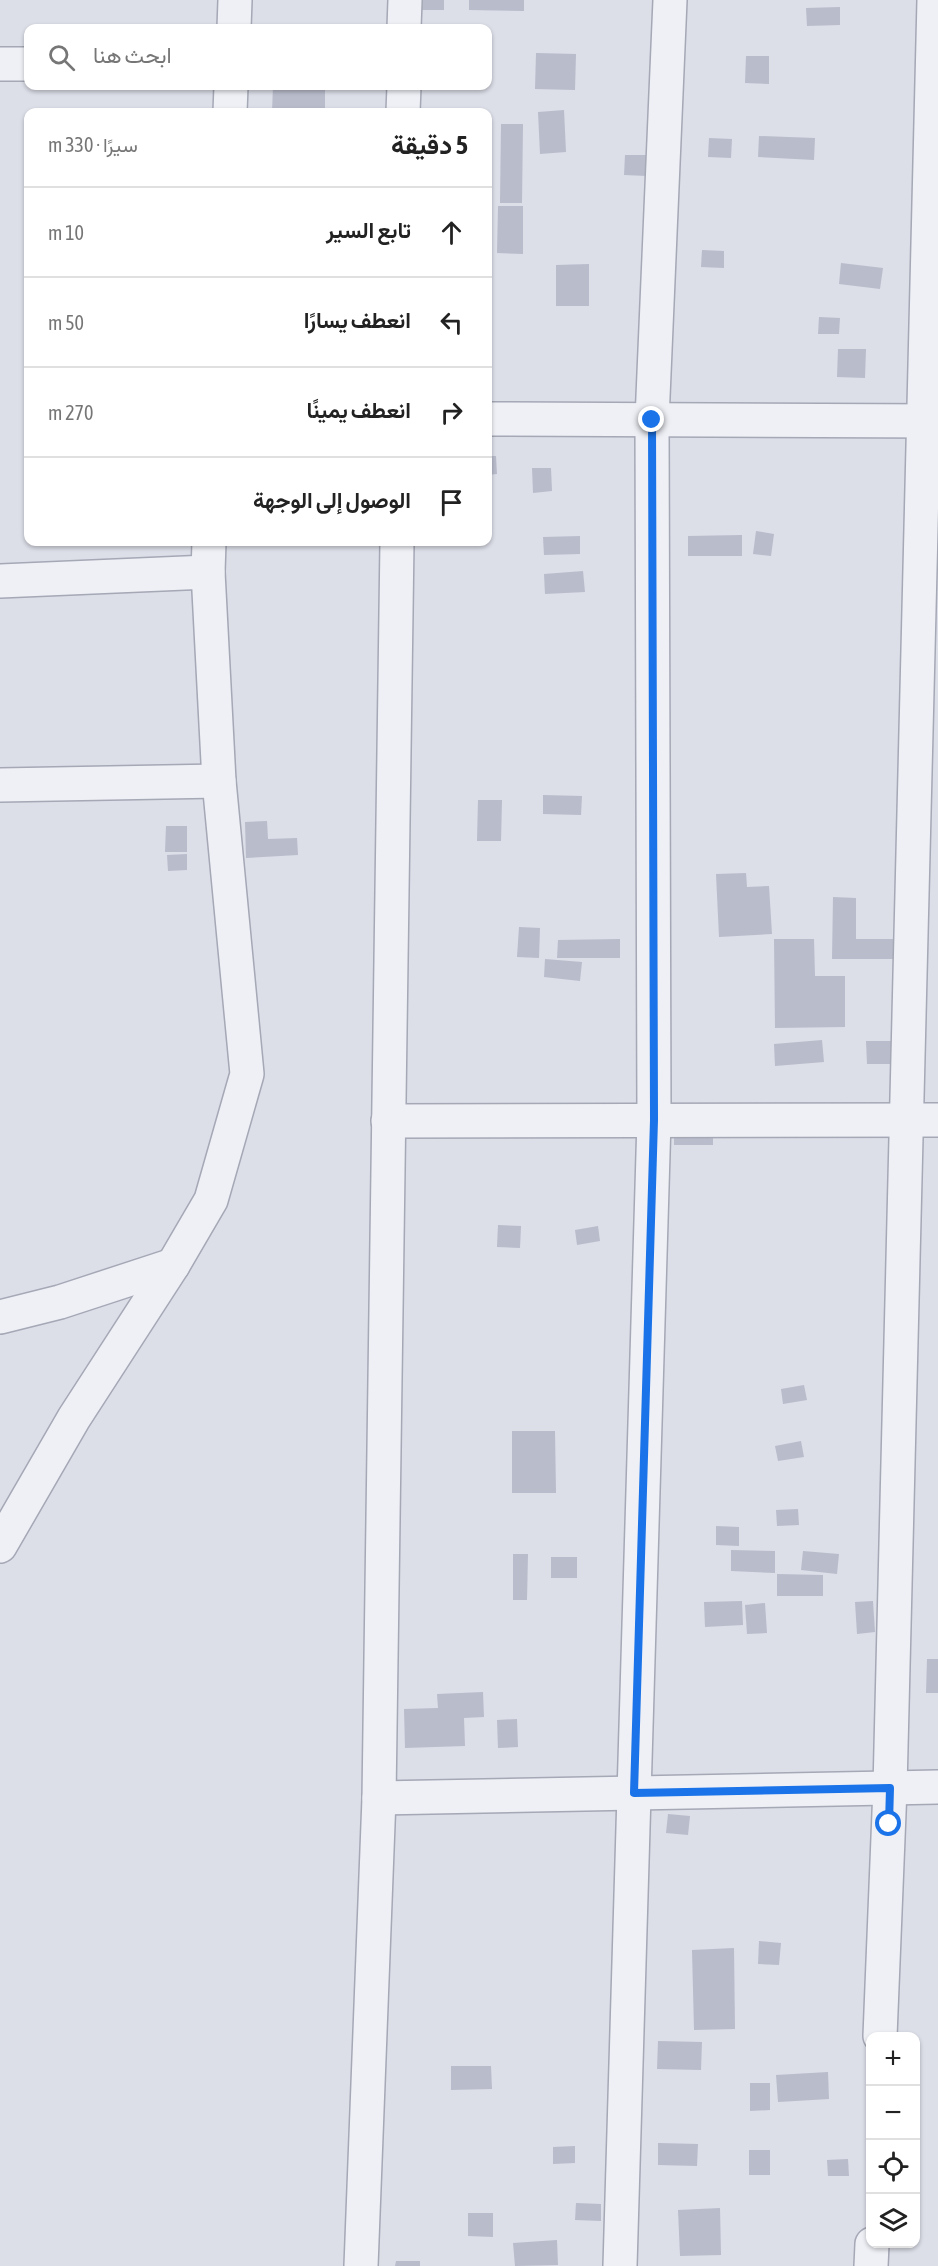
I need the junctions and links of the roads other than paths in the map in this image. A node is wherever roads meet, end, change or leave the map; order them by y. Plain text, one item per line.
1 (235, 0) edge
2 (405, 0) edge
3 (670, 0) edge
4 (934, 0) edge
5 (234, 24) edge
6 (404, 24) edge
7 (0, 64) edge
8 (24, 64) edge
9 (231, 90) edge
10 (404, 90) edge
11 (230, 108) edge
12 (403, 108) edge
13 (492, 419) edge
14 (652, 420) junction
15 (931, 421) edge
16 (397, 546) edge
17 (208, 557) edge
18 (0, 581) edge
19 (219, 781) junction
20 (0, 785) edge
21 (654, 1120) junction
22 (922, 1120) edge
23 (388, 1121) junction
24 (173, 1265) junction
25 (0, 1317) edge
26 (0, 1546) edge
27 (938, 1787) edge
28 (890, 1788) junction
29 (634, 1793) junction
30 (379, 1798) junction
31 (880, 2032) edge
32 (872, 2248) edge
33 (361, 2266) edge
34 (620, 2266) edge
35 (871, 2266) edge

1 - 5 street
2 - 6 street
3 - 14 street
4 - 15 street
7 - 8 street
9 - 11 street
10 - 12 street
13 - 14 street
14 - 15 street
14 - 21 street
15 - 22 street
16 - 23 street
17 - 18 street
17 - 19 street
19 - 20 street
19 - 24 street
21 - 22 street
21 - 23 street
21 - 29 street
22 - 28 street
23 - 30 street
24 - 25 street
24 - 26 street
27 - 28 street
28 - 29 street
28 - 31 street
29 - 30 street
29 - 34 street
30 - 33 street
32 - 35 street

